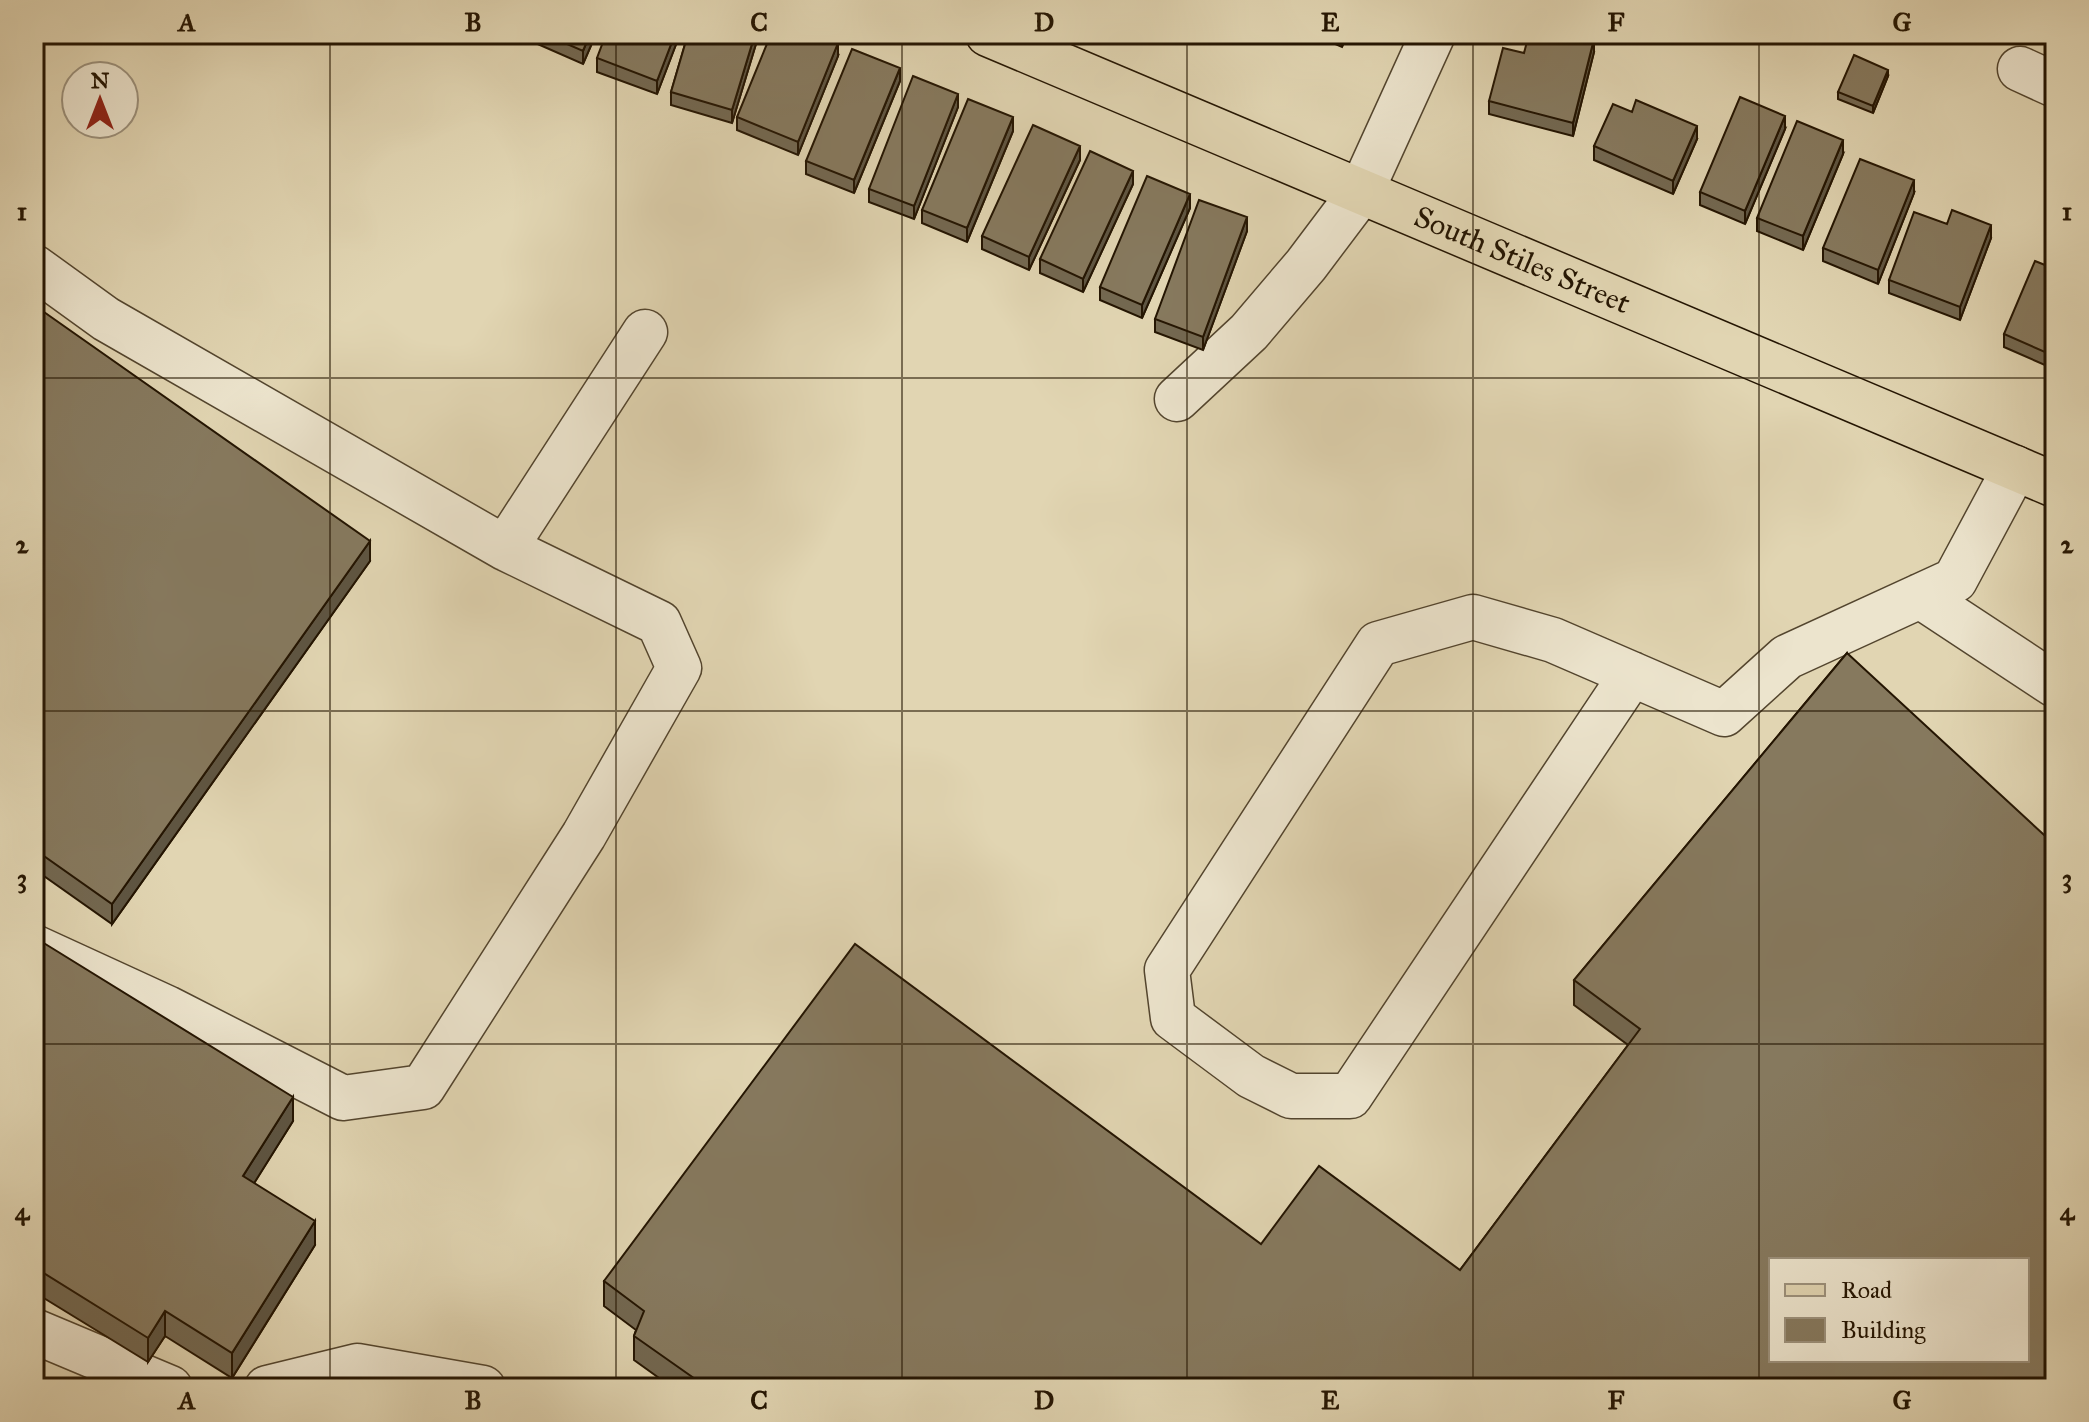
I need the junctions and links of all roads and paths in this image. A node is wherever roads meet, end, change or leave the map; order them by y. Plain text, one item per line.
1 (988, 34) edge
2 (1433, 34) edge
3 (1361, 192) junction
4 (34, 267) edge
5 (645, 332) dead end
6 (1177, 399) dead end
7 (2015, 468) junction
8 (2055, 485) edge
9 (505, 548) junction
10 (1920, 596) junction
11 (1632, 674) junction
12 (2055, 685) edge
13 (34, 947) edge
14 (34, 1331) edge
15 (170, 1388) edge
16 (267, 1388) edge
17 (483, 1388) edge

1 - 3 main road, South Stiles Street
2 - 3 street
3 - 6 street
3 - 7 main road, South Stiles Street
4 - 9 street
5 - 9 street
7 - 8 main road, South Stiles Street
7 - 10 street
9 - 13 street
10 - 11 street
10 - 12 street
11 - 11 street
14 - 15 street
16 - 17 street

